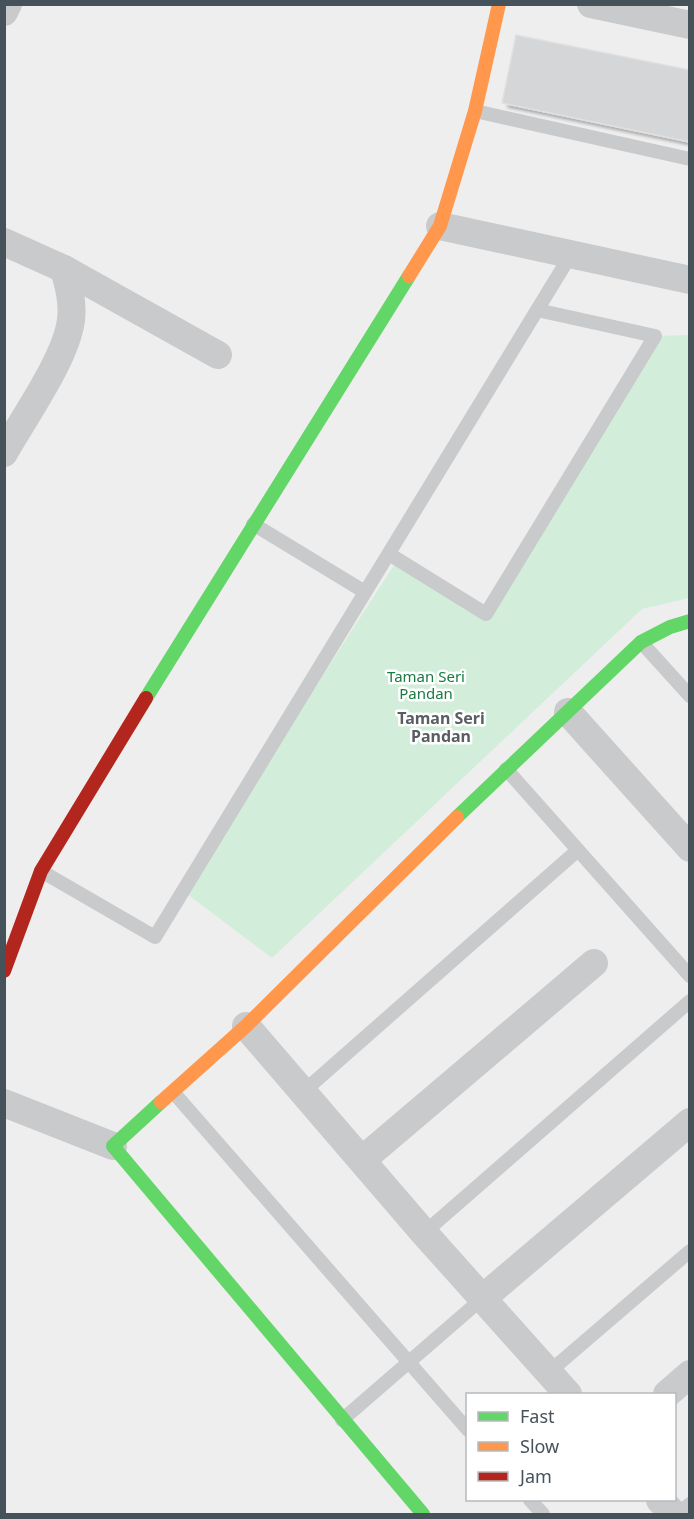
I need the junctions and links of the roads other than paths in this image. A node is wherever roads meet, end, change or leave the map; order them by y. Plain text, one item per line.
1 (8, 4) edge
2 (499, 4) edge
3 (591, 4) edge
4 (4, 12) edge
5 (690, 25) edge
6 (475, 111) junction
7 (690, 159) edge
8 (440, 226) junction
9 (4, 242) edge
10 (570, 256) junction
11 (64, 269) junction
12 (690, 280) edge
13 (537, 310) junction
14 (218, 355) dead end
15 (4, 453) edge
16 (253, 524) junction
17 (389, 554) junction
18 (365, 592) junction
19 (690, 621) edge
20 (641, 642) junction
21 (690, 696) edge
22 (568, 712) junction
23 (506, 769) junction
24 (690, 848) edge
25 (578, 850) junction
26 (41, 871) junction
27 (594, 963) dead end
28 (4, 971) edge
29 (690, 976) edge
30 (690, 1001) edge
31 (246, 1026) junction
32 (303, 1092) junction
33 (174, 1093) junction
34 (4, 1103) edge
35 (690, 1122) edge
36 (113, 1146) junction
37 (362, 1160) junction
38 (424, 1233) junction
39 (690, 1251) edge
40 (484, 1297) junction
41 (409, 1364) junction
42 (549, 1372) junction
43 (690, 1374) edge
44 (566, 1393) edge
45 (669, 1393) edge
46 (342, 1420) junction
47 (466, 1428) edge
48 (531, 1501) edge
49 (661, 1501) edge
50 (690, 1504) edge
51 (423, 1515) edge
52 (543, 1515) edge
53 (676, 1515) edge

1 - 4 street
2 - 6 street
3 - 5 street
6 - 7 lane
6 - 8 street
8 - 10 street
8 - 16 street
9 - 11 street
10 - 12 street
10 - 13 lane
11 - 14 street
11 - 15 street
13 - 17 lane
13 - 17 lane
16 - 18 lane
16 - 26 street
17 - 18 lane
18 - 26 lane
19 - 20 street
20 - 21 lane
20 - 22 street
22 - 23 street
22 - 24 street
23 - 25 lane
23 - 31 street
25 - 29 lane
25 - 32 lane
26 - 28 street
27 - 37 street
30 - 38 lane
31 - 32 street
31 - 33 street
32 - 37 street
33 - 36 street
33 - 41 lane
34 - 36 street
35 - 40 street
36 - 46 street
37 - 38 street
38 - 40 street
39 - 42 lane
40 - 41 lane
40 - 42 street
41 - 46 lane
41 - 47 lane
42 - 44 street
43 - 45 street
46 - 51 street
48 - 52 lane
49 - 53 street
50 - 53 lane

